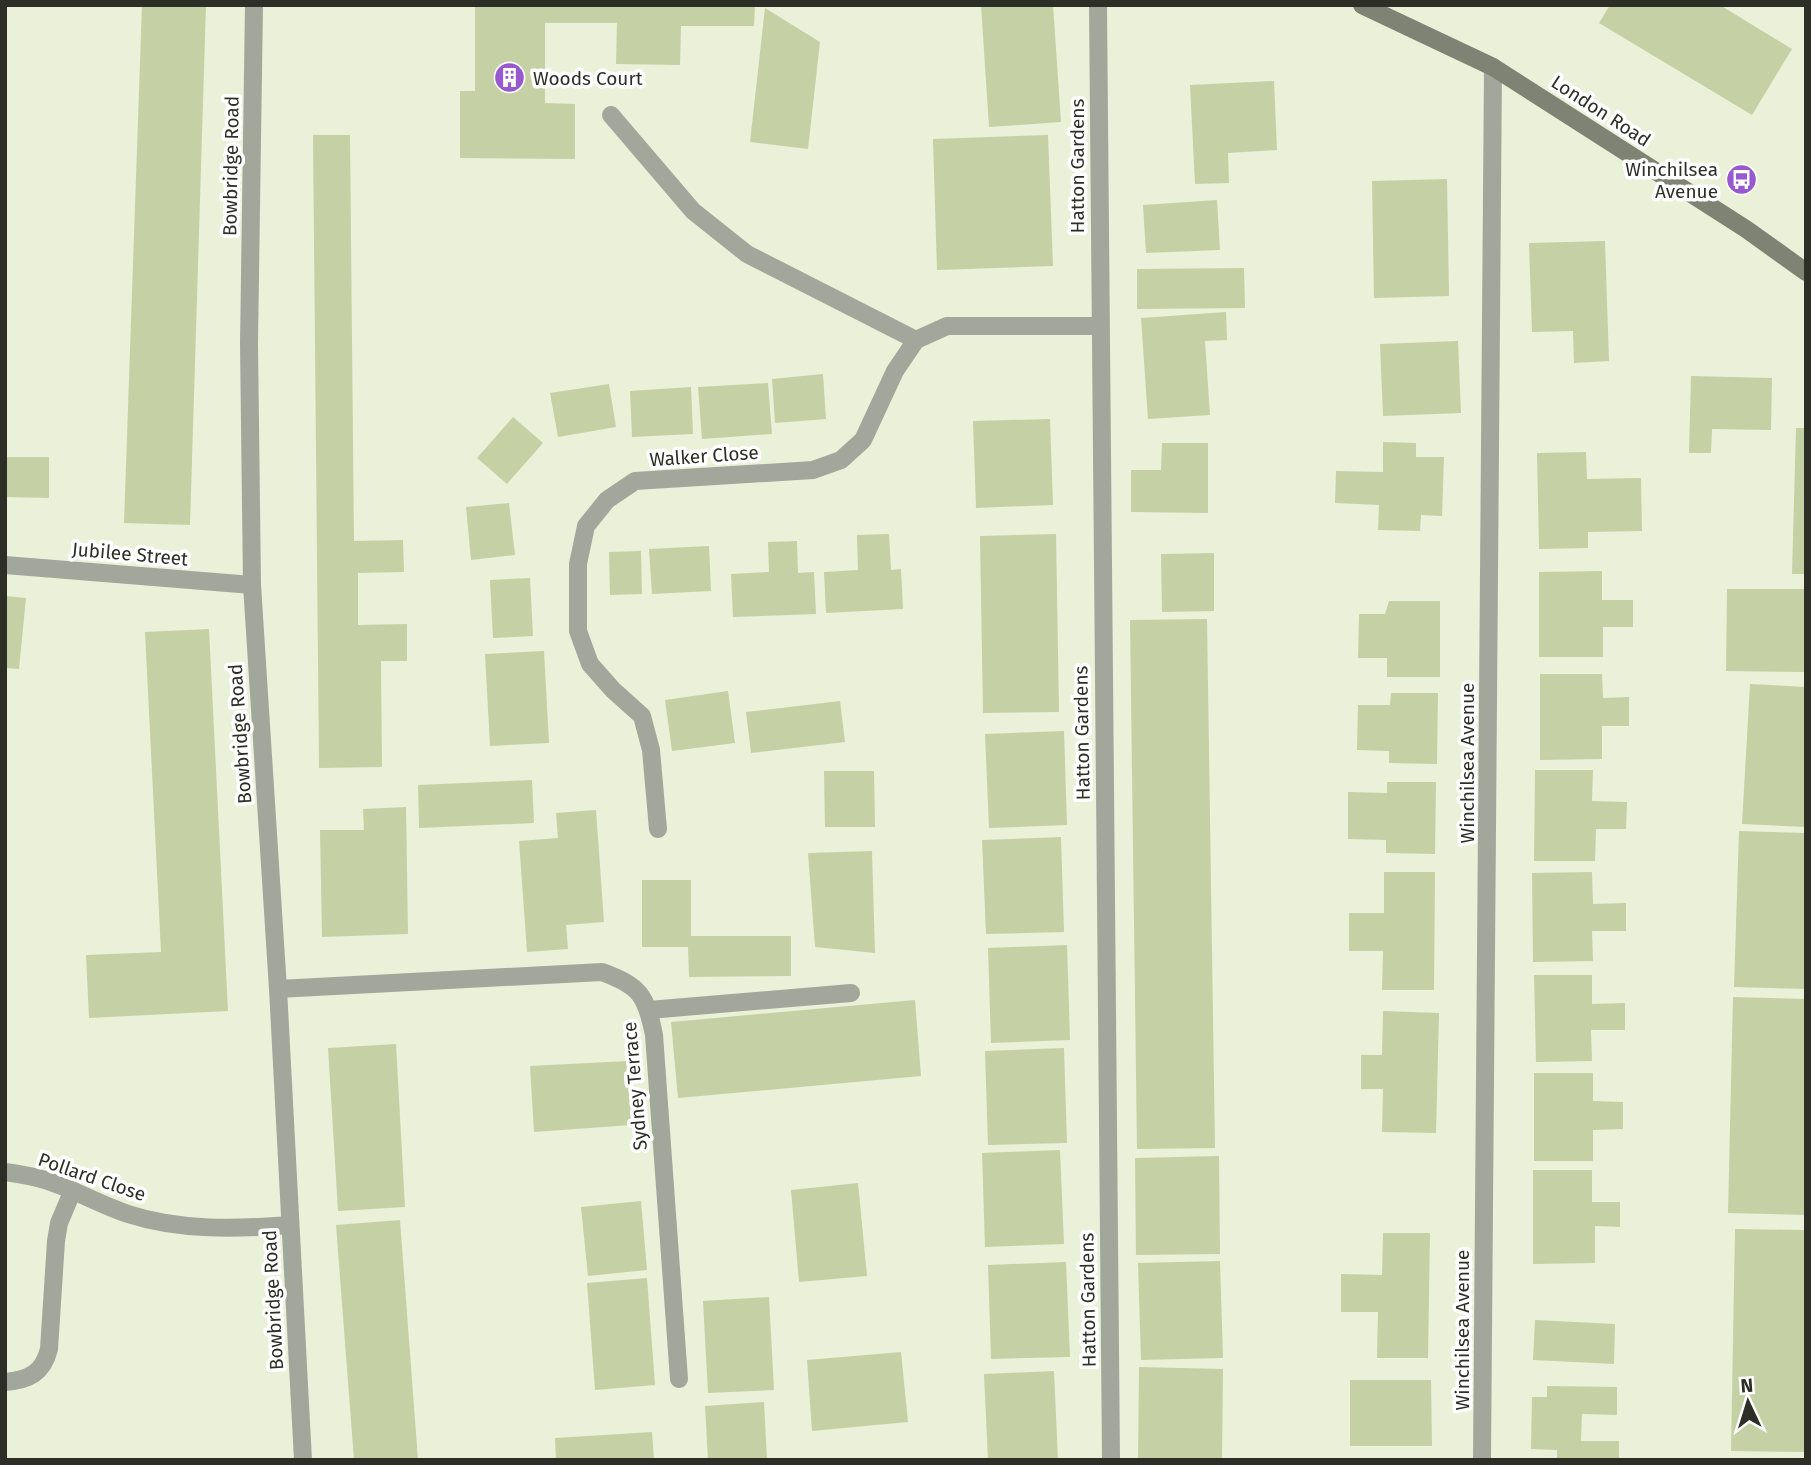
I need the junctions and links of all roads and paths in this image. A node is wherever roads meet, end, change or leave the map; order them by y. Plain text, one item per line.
1 (254, 5) edge
2 (1098, 5) edge
3 (1362, 5) edge
4 (1493, 67) junction
5 (611, 115) dead end
6 (1806, 272) edge
7 (1099, 326) junction
8 (916, 340) junction
9 (5, 565) edge
10 (252, 585) junction
11 (658, 829) dead end
12 (278, 989) junction
13 (852, 993) dead end
14 (649, 1010) junction
15 (5, 1172) edge
16 (72, 1190) junction
17 (290, 1225) junction
18 (679, 1379) dead end
19 (5, 1382) edge
20 (303, 1460) edge
21 (1111, 1460) edge
22 (1482, 1460) edge

1 - 10 street, Bowbridge Road
2 - 7 street, Hatton Gardens
3 - 4 main road, London Road
4 - 6 main road, London Road
4 - 22 street, Winchilsea Avenue
5 - 8 street
7 - 8 street
7 - 21 street, Hatton Gardens
8 - 11 street, Walker Close
9 - 10 street, Jubilee Street
10 - 12 street, Bowbridge Road
12 - 14 street, Sydney Terrace
12 - 17 street, Bowbridge Road
13 - 14 street
14 - 18 street, Sydney Terrace
15 - 16 street, Pollard Close
16 - 17 street, Pollard Close
16 - 19 street
17 - 20 street, Bowbridge Road

